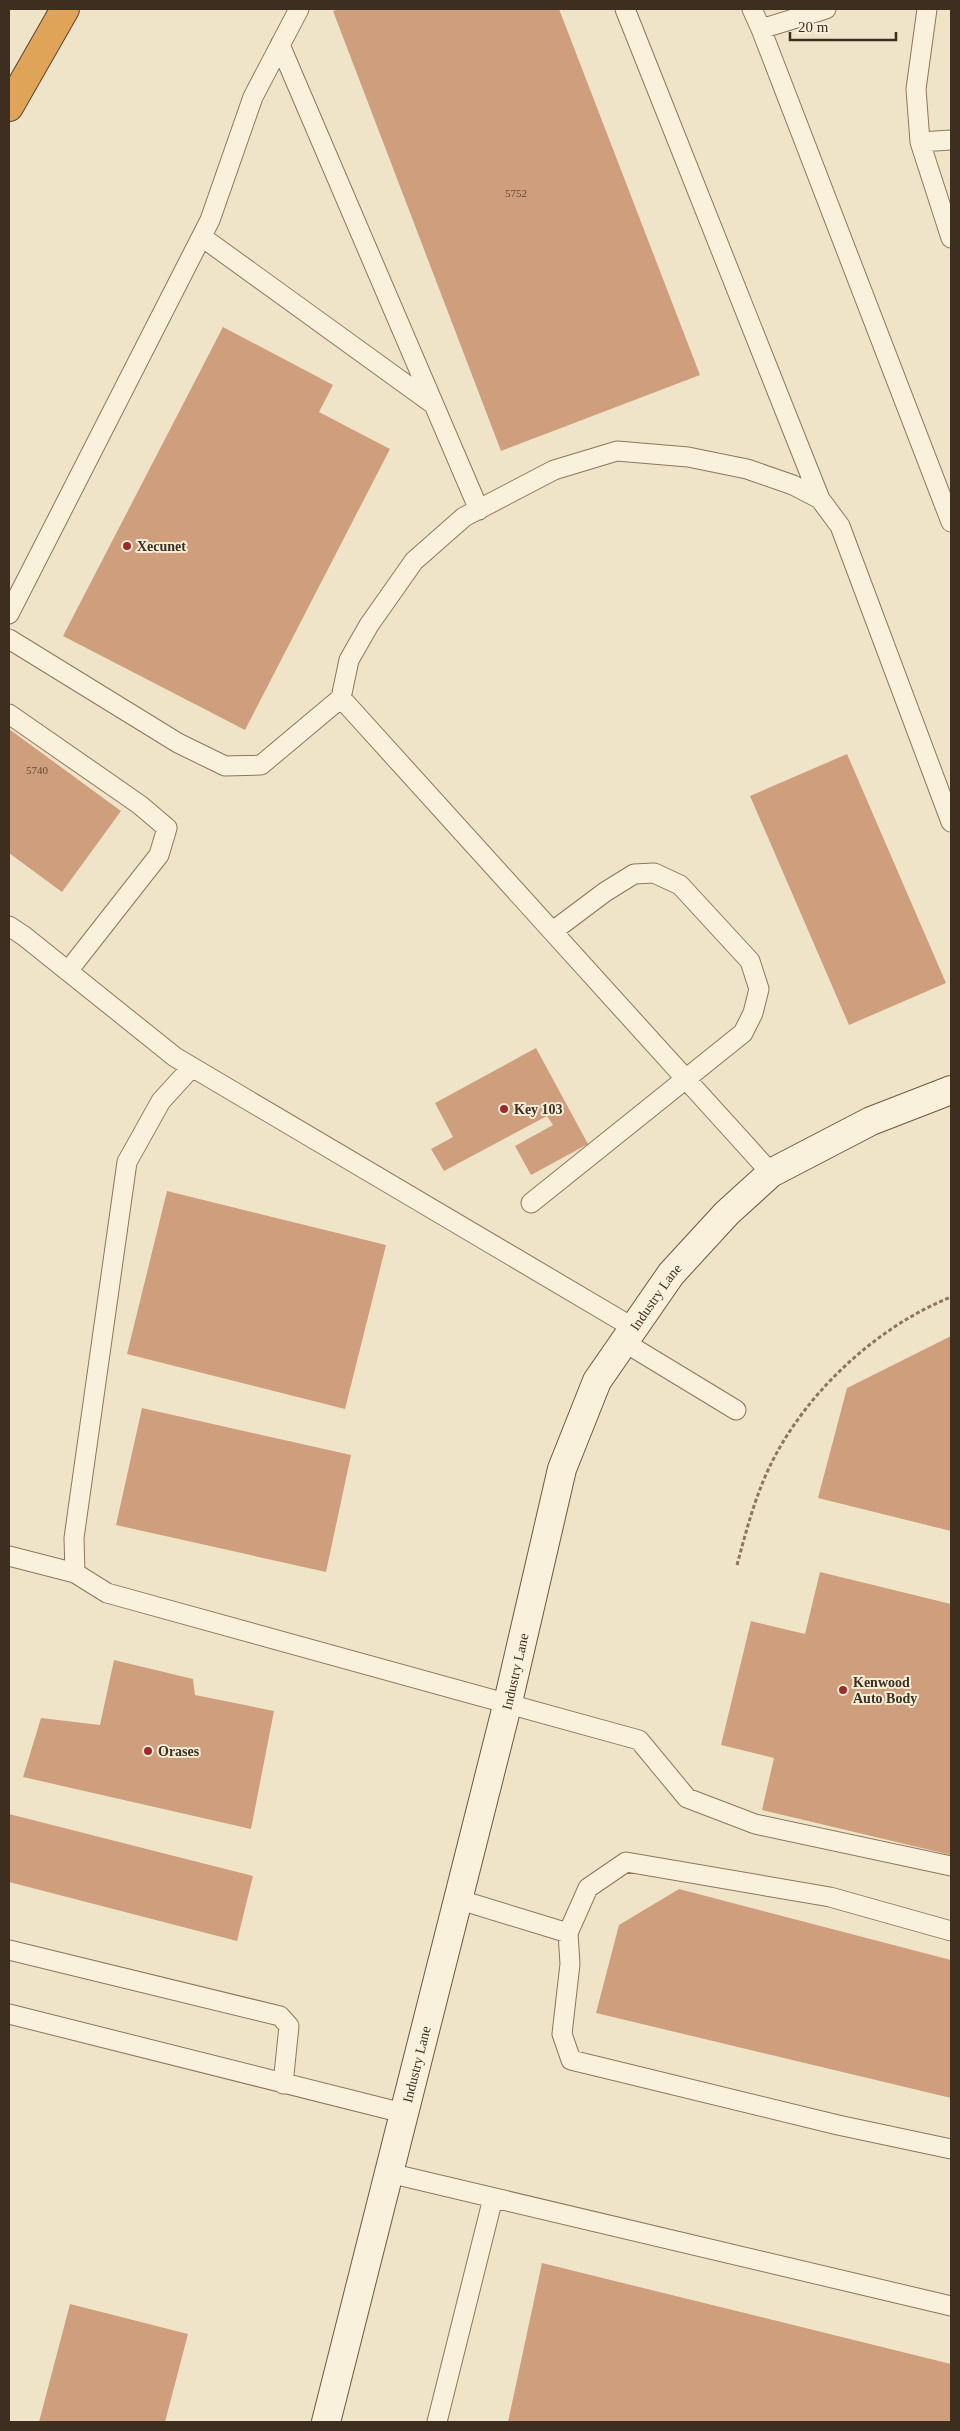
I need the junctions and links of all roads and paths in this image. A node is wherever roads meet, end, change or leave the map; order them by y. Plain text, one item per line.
1 (66, 9) edge
2 (299, 9) edge
3 (625, 9) edge
4 (752, 9) edge
5 (826, 9) edge
6 (927, 9) edge
7 (761, 29) junction
8 (280, 45) junction
9 (9, 107) edge
10 (951, 140) edge
11 (920, 142) junction
12 (202, 237) junction
13 (951, 238) edge
14 (433, 404) junction
15 (820, 499) junction
16 (479, 510) junction
17 (951, 522) edge
18 (9, 614) edge
19 (9, 639) edge
20 (340, 698) junction
21 (9, 714) edge
22 (951, 822) edge
23 (9, 926) edge
24 (553, 931) junction
25 (68, 971) junction
26 (192, 1067) junction
27 (686, 1078) junction
28 (951, 1090) edge
29 (771, 1173) junction
30 (531, 1203) dead end
31 (951, 1297) edge
32 (628, 1334) junction
33 (736, 1410) dead end
34 (9, 1556) edge
35 (737, 1565) dead end
36 (75, 1573) junction
37 (508, 1702) junction
38 (951, 1866) edge
39 (457, 1899) junction
40 (951, 1932) edge
41 (568, 1933) junction
42 (9, 1950) edge
43 (9, 2014) edge
44 (283, 2084) junction
45 (402, 2113) junction
46 (951, 2150) edge
47 (389, 2173) junction
48 (493, 2198) junction
49 (951, 2306) edge
50 (326, 2422) edge
51 (438, 2422) edge

1 - 9 highway
2 - 8 lane
3 - 15 lane
4 - 7 lane
5 - 7 lane
6 - 11 lane
7 - 17 lane
8 - 12 lane
8 - 14 lane
10 - 11 lane
11 - 13 lane
12 - 14 lane
12 - 18 lane
14 - 16 lane
15 - 16 lane
15 - 22 lane
16 - 20 lane
19 - 20 lane
20 - 24 lane
21 - 25 lane
23 - 25 lane
24 - 27 lane
24 - 27 lane
25 - 26 lane
26 - 32 lane
26 - 36 lane
27 - 29 lane
27 - 30 lane
28 - 29 street, Industry Lane
29 - 32 street, Industry Lane
31 - 35 path
32 - 33 lane
32 - 37 street, Industry Lane
34 - 36 lane
36 - 37 lane
37 - 38 lane
37 - 39 street, Industry Lane
39 - 41 lane
39 - 45 street, Industry Lane
40 - 41 lane
41 - 46 lane
42 - 44 lane
43 - 44 lane
44 - 45 lane
45 - 47 street, Industry Lane
47 - 48 lane
47 - 50 street, Industry Lane
48 - 49 lane
48 - 51 lane

